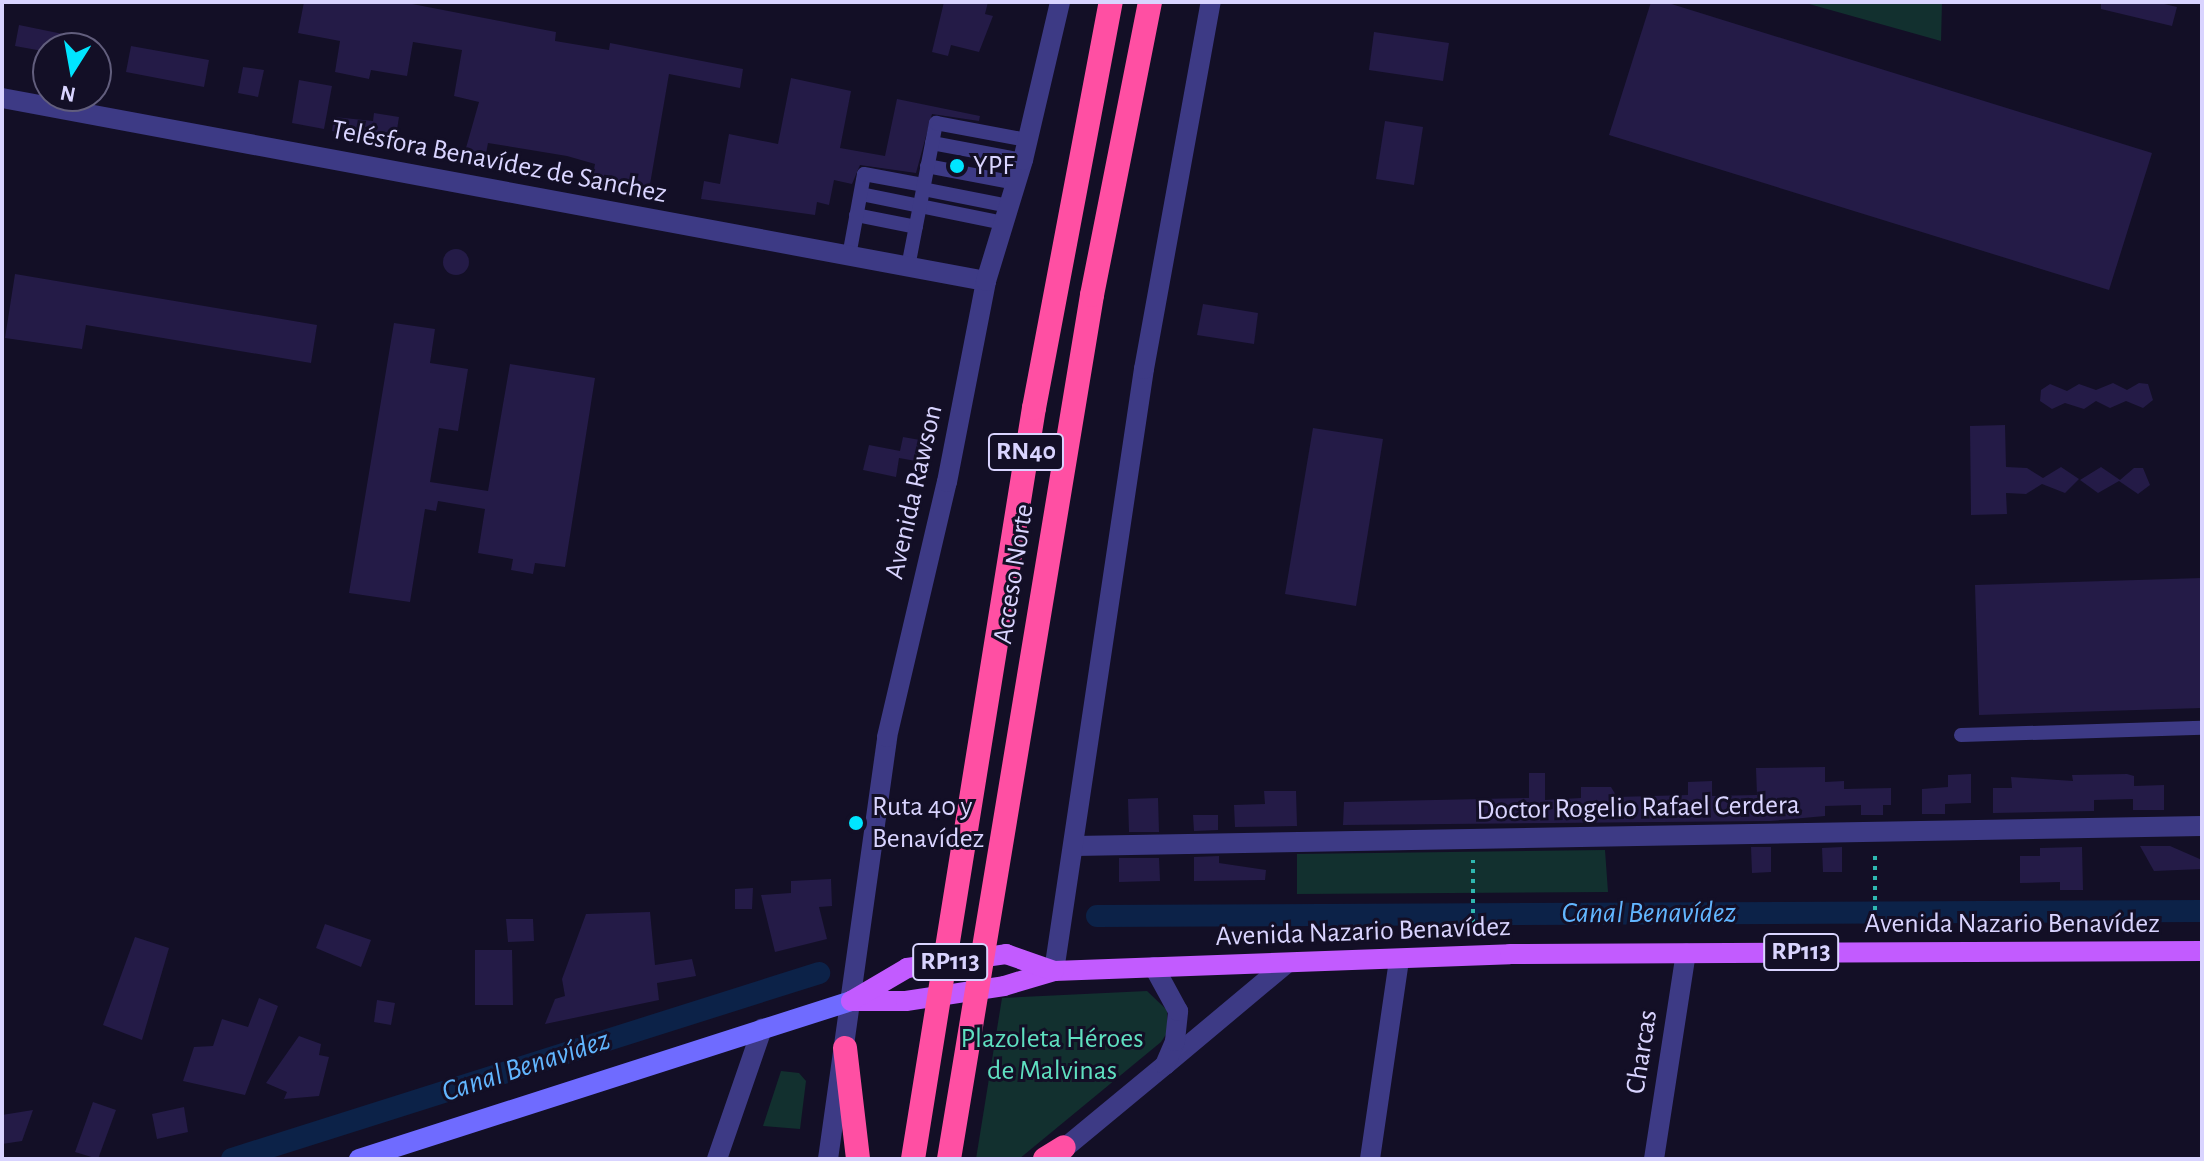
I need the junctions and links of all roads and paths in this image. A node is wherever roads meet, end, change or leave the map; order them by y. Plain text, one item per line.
1 (1060, 2) edge
2 (1111, 2) edge
3 (1150, 2) edge
4 (1211, 2) edge
5 (2, 98) edge
6 (1025, 150) junction
7 (927, 166) junction
8 (1016, 183) junction
9 (923, 187) junction
10 (861, 194) junction
11 (919, 207) junction
12 (856, 215) junction
13 (1007, 215) junction
14 (916, 227) junction
15 (849, 256) junction
16 (908, 267) junction
17 (986, 281) junction
18 (2202, 728) edge
19 (1961, 735) dead end
20 (2202, 826) edge
21 (1875, 843) dead end
22 (1075, 846) junction
23 (1473, 850) dead end
24 (1875, 930) dead end
25 (1473, 933) dead end
26 (2202, 951) edge
27 (1686, 953) junction
28 (1399, 959) junction
29 (1287, 963) junction
30 (1154, 967) junction
31 (1054, 971) junction
32 (851, 1001) junction
33 (762, 1029) junction
34 (845, 1048) junction
35 (1165, 1065) junction
36 (1053, 1155) edge
37 (359, 1159) edge
38 (717, 1159) edge
39 (828, 1159) edge
40 (858, 1159) edge
41 (913, 1159) edge
42 (949, 1159) edge
43 (1370, 1159) edge
44 (1654, 1159) edge

1 - 6 street, Avenida Rawson
2 - 41 highway, Acceso Norte / RN40
3 - 42 highway, Acceso Norte / RN40
4 - 22 street
5 - 15 street, Telésfora Benavídez de Sanchez
6 - 7 lane
6 - 8 street, Avenida Rawson
7 - 8 lane
7 - 9 lane
8 - 13 street, Avenida Rawson
9 - 10 lane
9 - 11 lane
9 - 13 lane
10 - 11 lane
10 - 12 lane
11 - 13 lane
11 - 14 lane
12 - 14 lane
12 - 15 lane
13 - 17 street, Avenida Rawson
14 - 16 lane
15 - 16 street, Telésfora Benavídez de Sanchez
16 - 17 street, Telésfora Benavídez de Sanchez
17 - 32 street, Avenida Rawson
18 - 19 lane
20 - 22 street, Doctor Rogelio Rafael Cerdera
21 - 24 path
22 - 31 street
23 - 25 path
26 - 27 main road, Avenida Nazario Benavídez / RP113
27 - 28 main road, Avenida Nazario Benavídez / RP113
27 - 44 street, Charcas
28 - 29 main road, Avenida Nazario Benavídez / RP113
28 - 43 street
29 - 30 main road, Avenida Nazario Benavídez / RP113
29 - 35 street
30 - 31 main road, Avenida Nazario Benavídez / RP113
30 - 35 street
31 - 32 main road, Avenida Nazario Benavídez / RP113
31 - 32 main road, Avenida Nazario Benavídez / RP113
32 - 33 main road, Avenida Nazario Benavídez / RP113
32 - 34 street, Avenida Rawson
33 - 37 main road, Avenida Nazario Benavídez / RP113
33 - 38 street
34 - 39 street, Avenida Rawson
34 - 40 highway
35 - 36 street

